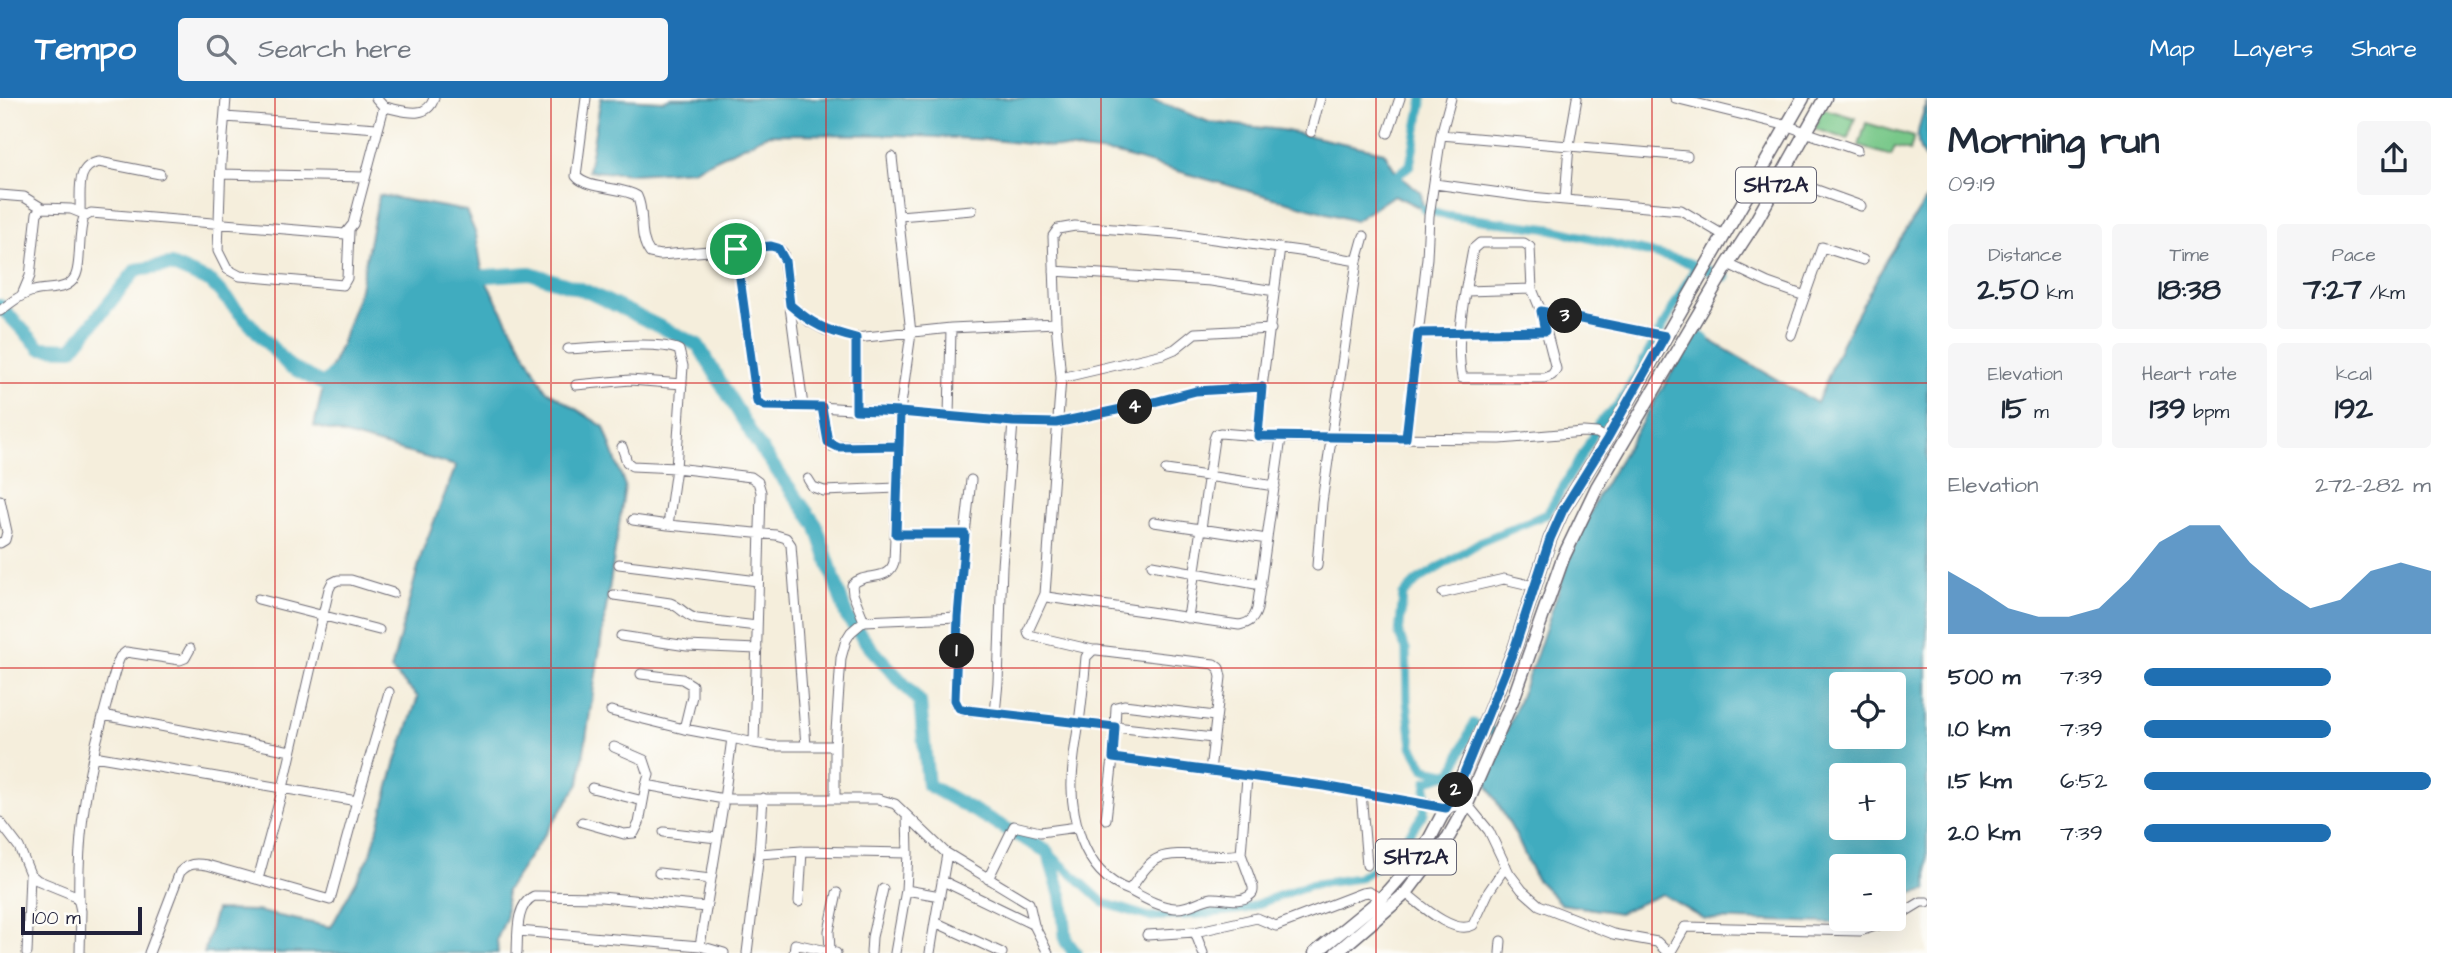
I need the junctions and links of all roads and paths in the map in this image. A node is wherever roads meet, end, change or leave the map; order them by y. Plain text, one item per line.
1 (226, 98) edge
2 (376, 98) edge
3 (434, 98) edge
4 (575, 98) edge
5 (1320, 98) edge
6 (1400, 98) edge
7 (1451, 98) edge
8 (1577, 98) edge
9 (1675, 98) edge
10 (1803, 98) edge
11 (1825, 98) edge
12 (586, 99) edge
13 (384, 107) junction
14 (225, 117) junction
15 (1788, 126) junction
16 (377, 128) junction
17 (1311, 132) dead end
18 (1806, 132) junction
19 (1388, 133) dead end
20 (1441, 135) junction
21 (1569, 145) junction
22 (1857, 150) dead end
23 (1687, 156) dead end
24 (892, 157) dead end
25 (160, 174) dead end
26 (221, 174) junction
27 (365, 177) junction
28 (1781, 177) junction
29 (1435, 184) junction
30 (0, 195) edge
31 (1565, 198) junction
32 (1861, 206) dead end
33 (42, 208) junction
34 (972, 210) dead end
35 (83, 213) junction
36 (899, 216) junction
37 (220, 223) junction
38 (349, 231) junction
39 (1364, 236) dead end
40 (1725, 236) junction
41 (1280, 248) junction
42 (736, 249) junction
43 (1863, 260) dead end
44 (1357, 261) junction
45 (1054, 271) junction
46 (1724, 271) junction
47 (1532, 289) junction
48 (1275, 291) junction
49 (1466, 291) junction
50 (22, 295) junction
51 (1805, 296) junction
52 (790, 305) junction
53 (0, 311) edge
54 (1541, 311) junction
55 (1056, 323) junction
56 (951, 328) junction
57 (1271, 329) junction
58 (1545, 331) junction
59 (1460, 332) junction
60 (911, 333) junction
61 (1418, 333) junction
62 (1660, 335) junction
63 (1791, 335) dead end
64 (856, 338) junction
65 (569, 349) dead end
66 (1061, 378) junction
67 (681, 384) junction
68 (576, 385) dead end
69 (1262, 387) junction
70 (803, 406) junction
71 (822, 407) junction
72 (856, 410) junction
73 (900, 412) junction
74 (949, 416) junction
75 (1013, 422) junction
76 (1056, 423) junction
77 (1258, 436) junction
78 (1602, 436) junction
79 (1281, 438) junction
80 (1331, 438) junction
81 (1406, 438) junction
82 (899, 446) junction
83 (622, 447) dead end
84 (676, 468) junction
85 (1166, 470) dead end
86 (1210, 475) junction
87 (808, 479) dead end
88 (971, 480) dead end
89 (1275, 486) junction
90 (897, 488) junction
91 (0, 500) edge
92 (633, 520) dead end
93 (1154, 522) dead end
94 (668, 525) junction
95 (1202, 529) junction
96 (760, 534) junction
97 (896, 534) junction
98 (965, 534) junction
99 (1267, 539) junction
100 (0, 543) edge
101 (620, 564) dead end
102 (1152, 565) dead end
103 (1317, 566) dead end
104 (1195, 572) junction
105 (758, 581) junction
106 (1261, 585) junction
107 (1534, 586) junction
108 (393, 593) dead end
109 (1443, 593) dead end
110 (1045, 594) junction
111 (614, 595) dead end
112 (258, 599) dead end
113 (322, 615) junction
114 (958, 617) junction
115 (1188, 618) junction
116 (862, 623) junction
117 (757, 626) junction
118 (379, 631) dead end
119 (621, 636) dead end
120 (190, 649) dead end
121 (757, 649) junction
122 (1093, 650) junction
123 (641, 674) dead end
124 (389, 692) dead end
125 (611, 711) dead end
126 (995, 714) junction
127 (103, 715) junction
128 (1215, 716) junction
129 (1079, 724) junction
130 (1115, 727) junction
131 (684, 729) junction
132 (732, 738) junction
133 (1213, 738) junction
134 (754, 743) junction
135 (806, 746) junction
136 (614, 747) dead end
137 (835, 747) junction
138 (291, 751) junction
139 (93, 756) junction
140 (1113, 758) junction
141 (1210, 771) junction
142 (1247, 777) junction
143 (646, 785) junction
144 (283, 788) junction
145 (592, 788) dead end
146 (1361, 792) junction
147 (762, 798) junction
148 (723, 799) junction
149 (835, 799) junction
150 (357, 801) junction
151 (643, 801) junction
152 (1467, 804) junction
153 (1446, 808) junction
154 (908, 816) junction
155 (1106, 819) dead end
156 (0, 822) edge
157 (582, 822) dead end
158 (1077, 827) junction
159 (664, 832) dead end
160 (717, 838) junction
161 (802, 851) junction
162 (908, 853) junction
163 (1241, 853) junction
164 (760, 854) junction
165 (947, 854) junction
166 (1367, 865) dead end
167 (1506, 866) junction
168 (659, 873) dead end
169 (30, 874) junction
170 (258, 879) junction
171 (710, 879) junction
172 (988, 880) junction
173 (943, 881) junction
174 (883, 889) dead end
175 (906, 890) junction
176 (1129, 890) junction
177 (836, 893) dead end
178 (1406, 894) junction
179 (940, 895) junction
180 (1381, 899) junction
181 (79, 902) junction
182 (799, 902) dead end
183 (1927, 902) edge
184 (706, 907) junction
185 (936, 922) junction
186 (1034, 925) junction
187 (518, 931) junction
188 (1195, 932) junction
189 (1147, 935) dead end
190 (1501, 941) dead end
191 (700, 946) junction
192 (979, 948) edge
193 (833, 952) edge
194 (1321, 952) edge
195 (27, 953) edge
196 (79, 953) edge
197 (149, 953) edge
198 (517, 953) edge
199 (724, 953) edge
200 (747, 953) edge
201 (794, 953) edge
202 (871, 953) edge
203 (895, 953) edge
204 (930, 953) edge
205 (1002, 953) edge
206 (1048, 953) edge
207 (1203, 953) edge
208 (1336, 953) edge
209 (1500, 953) edge
210 (1669, 953) edge

1 - 14 street
2 - 13 street
3 - 13 street
4 - 12 street
5 - 17 street
6 - 19 street
7 - 20 street
8 - 21 street
9 - 15 street
10 - 15 main road, SH72A
11 - 18 main road, SH72A
12 - 42 street
13 - 16 street
14 - 16 street
14 - 26 street
15 - 18 street
15 - 40 main road, SH72A
16 - 27 street
18 - 22 street
18 - 28 main road, SH72A
20 - 21 street
20 - 29 street
21 - 23 street
21 - 31 street
24 - 36 street
25 - 35 street
26 - 27 street
26 - 37 street
27 - 38 street
28 - 32 street
28 - 46 main road, SH72A
29 - 31 street
29 - 61 street
30 - 33 street
31 - 40 street
33 - 35 street
33 - 50 street
34 - 36 street
35 - 37 street
35 - 50 street
36 - 60 street
37 - 38 street
37 - 38 street
39 - 44 street
40 - 62 main road, SH72A
41 - 44 street
41 - 45 street
41 - 48 street
42 - 52 street
42 - 70 street
43 - 51 street
44 - 80 street
45 - 48 street
45 - 55 street
46 - 51 street
46 - 152 main road, SH72A
47 - 49 street
47 - 49 street
47 - 54 street
48 - 57 street
49 - 59 street
50 - 53 street
51 - 63 street
52 - 64 street
52 - 70 street
54 - 58 street
54 - 62 street
55 - 56 street
55 - 66 street
56 - 60 street
56 - 74 street
57 - 66 street
57 - 69 street
58 - 59 street
58 - 59 street
59 - 61 street
60 - 64 street
60 - 73 street
61 - 81 street
62 - 78 main road, SH72A
64 - 72 street
65 - 67 street
66 - 76 street
67 - 68 street
67 - 84 street
69 - 76 street
69 - 77 street
70 - 71 street
71 - 72 street
71 - 82 street
72 - 73 street
73 - 74 street
73 - 82 street
74 - 75 street
75 - 76 street
75 - 126 street
76 - 110 street
77 - 79 street
77 - 86 street
78 - 81 street
78 - 107 main road, SH72A
79 - 80 street
79 - 89 street
80 - 81 street
80 - 103 street
82 - 90 street
83 - 84 street
84 - 94 street
84 - 96 street
85 - 86 street
86 - 89 street
86 - 95 street
87 - 90 street
88 - 98 street
89 - 99 street
90 - 97 street
91 - 100 street
92 - 94 street
93 - 95 street
94 - 96 street
95 - 99 street
95 - 104 street
96 - 105 street
96 - 135 street
97 - 98 street
97 - 116 street
98 - 114 street
99 - 106 street
101 - 105 street
102 - 104 street
104 - 106 street
104 - 115 street
105 - 117 street
106 - 115 street
107 - 109 street
107 - 153 main road, SH72A
108 - 113 street
110 - 115 street
110 - 122 street
111 - 117 street
112 - 113 street
113 - 118 street
113 - 138 street
114 - 116 street
114 - 126 street
116 - 137 street
117 - 121 street
119 - 121 street
120 - 127 street
121 - 134 street
122 - 128 street
122 - 129 street
123 - 131 street
124 - 150 street
125 - 131 street
126 - 129 street
127 - 138 street
127 - 139 street
128 - 130 street
128 - 133 street
129 - 130 street
129 - 158 street
130 - 133 street
130 - 140 street
131 - 132 street
132 - 134 street
132 - 148 street
133 - 141 street
134 - 135 street
135 - 137 street
136 - 143 street
137 - 149 street
138 - 144 street
139 - 144 street
139 - 181 street
140 - 141 street
140 - 155 street
141 - 142 street
142 - 146 street
142 - 163 street
143 - 148 street
143 - 151 street
144 - 150 street
144 - 170 street
145 - 151 street
146 - 153 street
146 - 166 street
147 - 148 street
147 - 149 street
147 - 164 street
148 - 160 street
149 - 154 street
150 - 170 street
151 - 157 street
152 - 153 street
152 - 167 street
152 - 178 main road, SH72A
153 - 180 main road, SH72A
154 - 162 street
154 - 165 street
156 - 169 street
158 - 172 street
158 - 176 street
159 - 160 street
160 - 171 street
161 - 162 street
161 - 164 street
161 - 182 street
162 - 175 street
163 - 176 street
163 - 176 street
164 - 200 street
165 - 172 street
165 - 173 street
167 - 178 street
167 - 210 street
168 - 171 street
169 - 181 street
169 - 195 street
170 - 197 street
171 - 184 street
172 - 186 street
173 - 179 street
173 - 186 street
174 - 202 street
175 - 179 street
175 - 203 street
177 - 193 street
178 - 208 main road, SH72A
179 - 185 street
180 - 188 street
180 - 194 main road, SH72A
181 - 196 street
183 - 210 street
184 - 187 street
184 - 191 street
185 - 192 street
185 - 204 street
186 - 206 street
187 - 191 street
187 - 198 street
188 - 189 street
188 - 207 street
190 - 209 street
191 - 199 street
192 - 205 street
193 - 201 street

